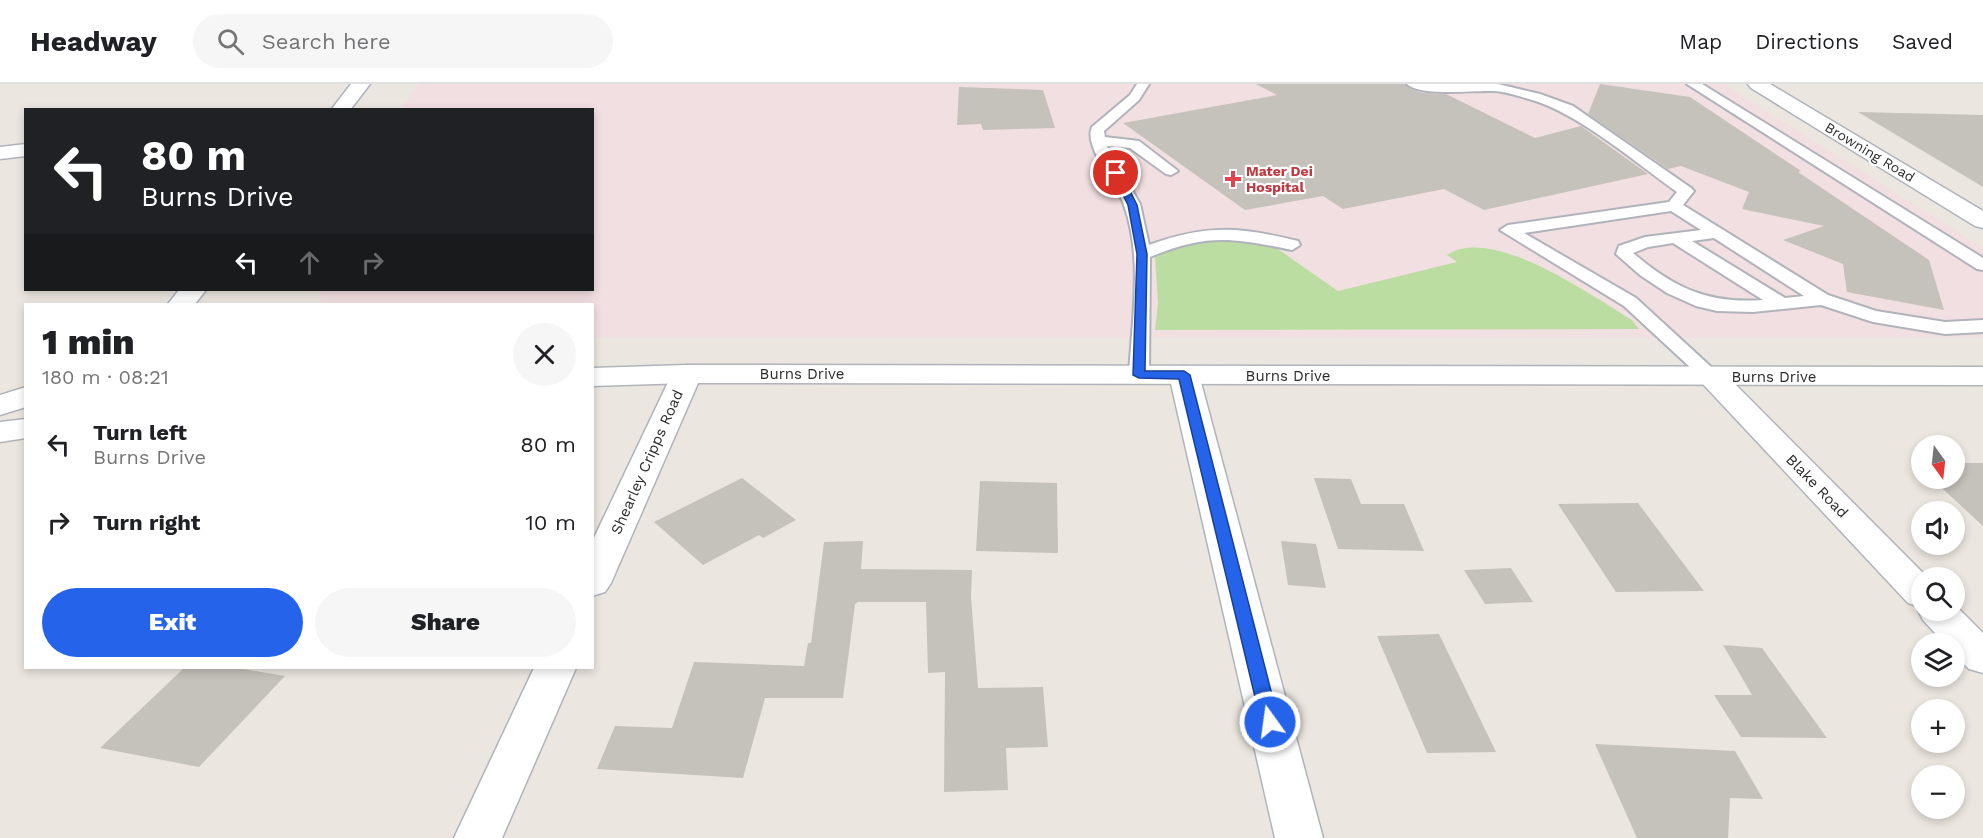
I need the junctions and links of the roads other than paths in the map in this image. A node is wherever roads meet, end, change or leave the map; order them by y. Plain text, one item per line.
1 (361, 84) edge
2 (1143, 84) edge
3 (1413, 84) edge
4 (1693, 84) edge
5 (1757, 84) edge
6 (1488, 86) edge
7 (342, 108) edge
8 (1097, 141) junction
9 (24, 150) edge
10 (0, 153) edge
11 (1171, 171) dead end
12 (1674, 206) junction
13 (1983, 221) edge
14 (1717, 233) junction
15 (1676, 238) junction
16 (1292, 245) dead end
17 (1142, 254) junction
18 (1983, 266) edge
19 (192, 291) edge
20 (1822, 299) junction
21 (182, 303) edge
22 (1780, 303) junction
23 (1983, 326) edge
24 (687, 374) junction
25 (1139, 375) junction
26 (1184, 375) junction
27 (1983, 376) edge
28 (594, 377) edge
29 (1712, 377) junction
30 (24, 397) edge
31 (0, 406) edge
32 (24, 428) edge
33 (0, 432) edge
34 (594, 580) edge
35 (1911, 583) edge
36 (1948, 621) edge
37 (1983, 658) edge
38 (555, 669) edge
39 (478, 838) edge
40 (1299, 838) edge

1 - 7 street
2 - 8 lane
3 - 6 lane
4 - 18 lane
5 - 13 street, Browning Road
6 - 12 lane
8 - 11 lane
8 - 17 lane
9 - 10 street
12 - 14 lane
12 - 29 lane
14 - 15 lane
14 - 20 lane
15 - 22 lane
15 - 22 lane
16 - 17 lane
17 - 25 lane
19 - 21 street
20 - 22 lane
20 - 23 lane
24 - 25 street, Burns Drive
24 - 28 street, Burns Drive
24 - 34 street, Shearley Cripps Road
25 - 26 street, Burns Drive
26 - 29 street, Burns Drive
26 - 40 street
27 - 29 street, Burns Drive
29 - 35 street, Blake Road
30 - 31 street
32 - 33 street
36 - 37 street
38 - 39 street

